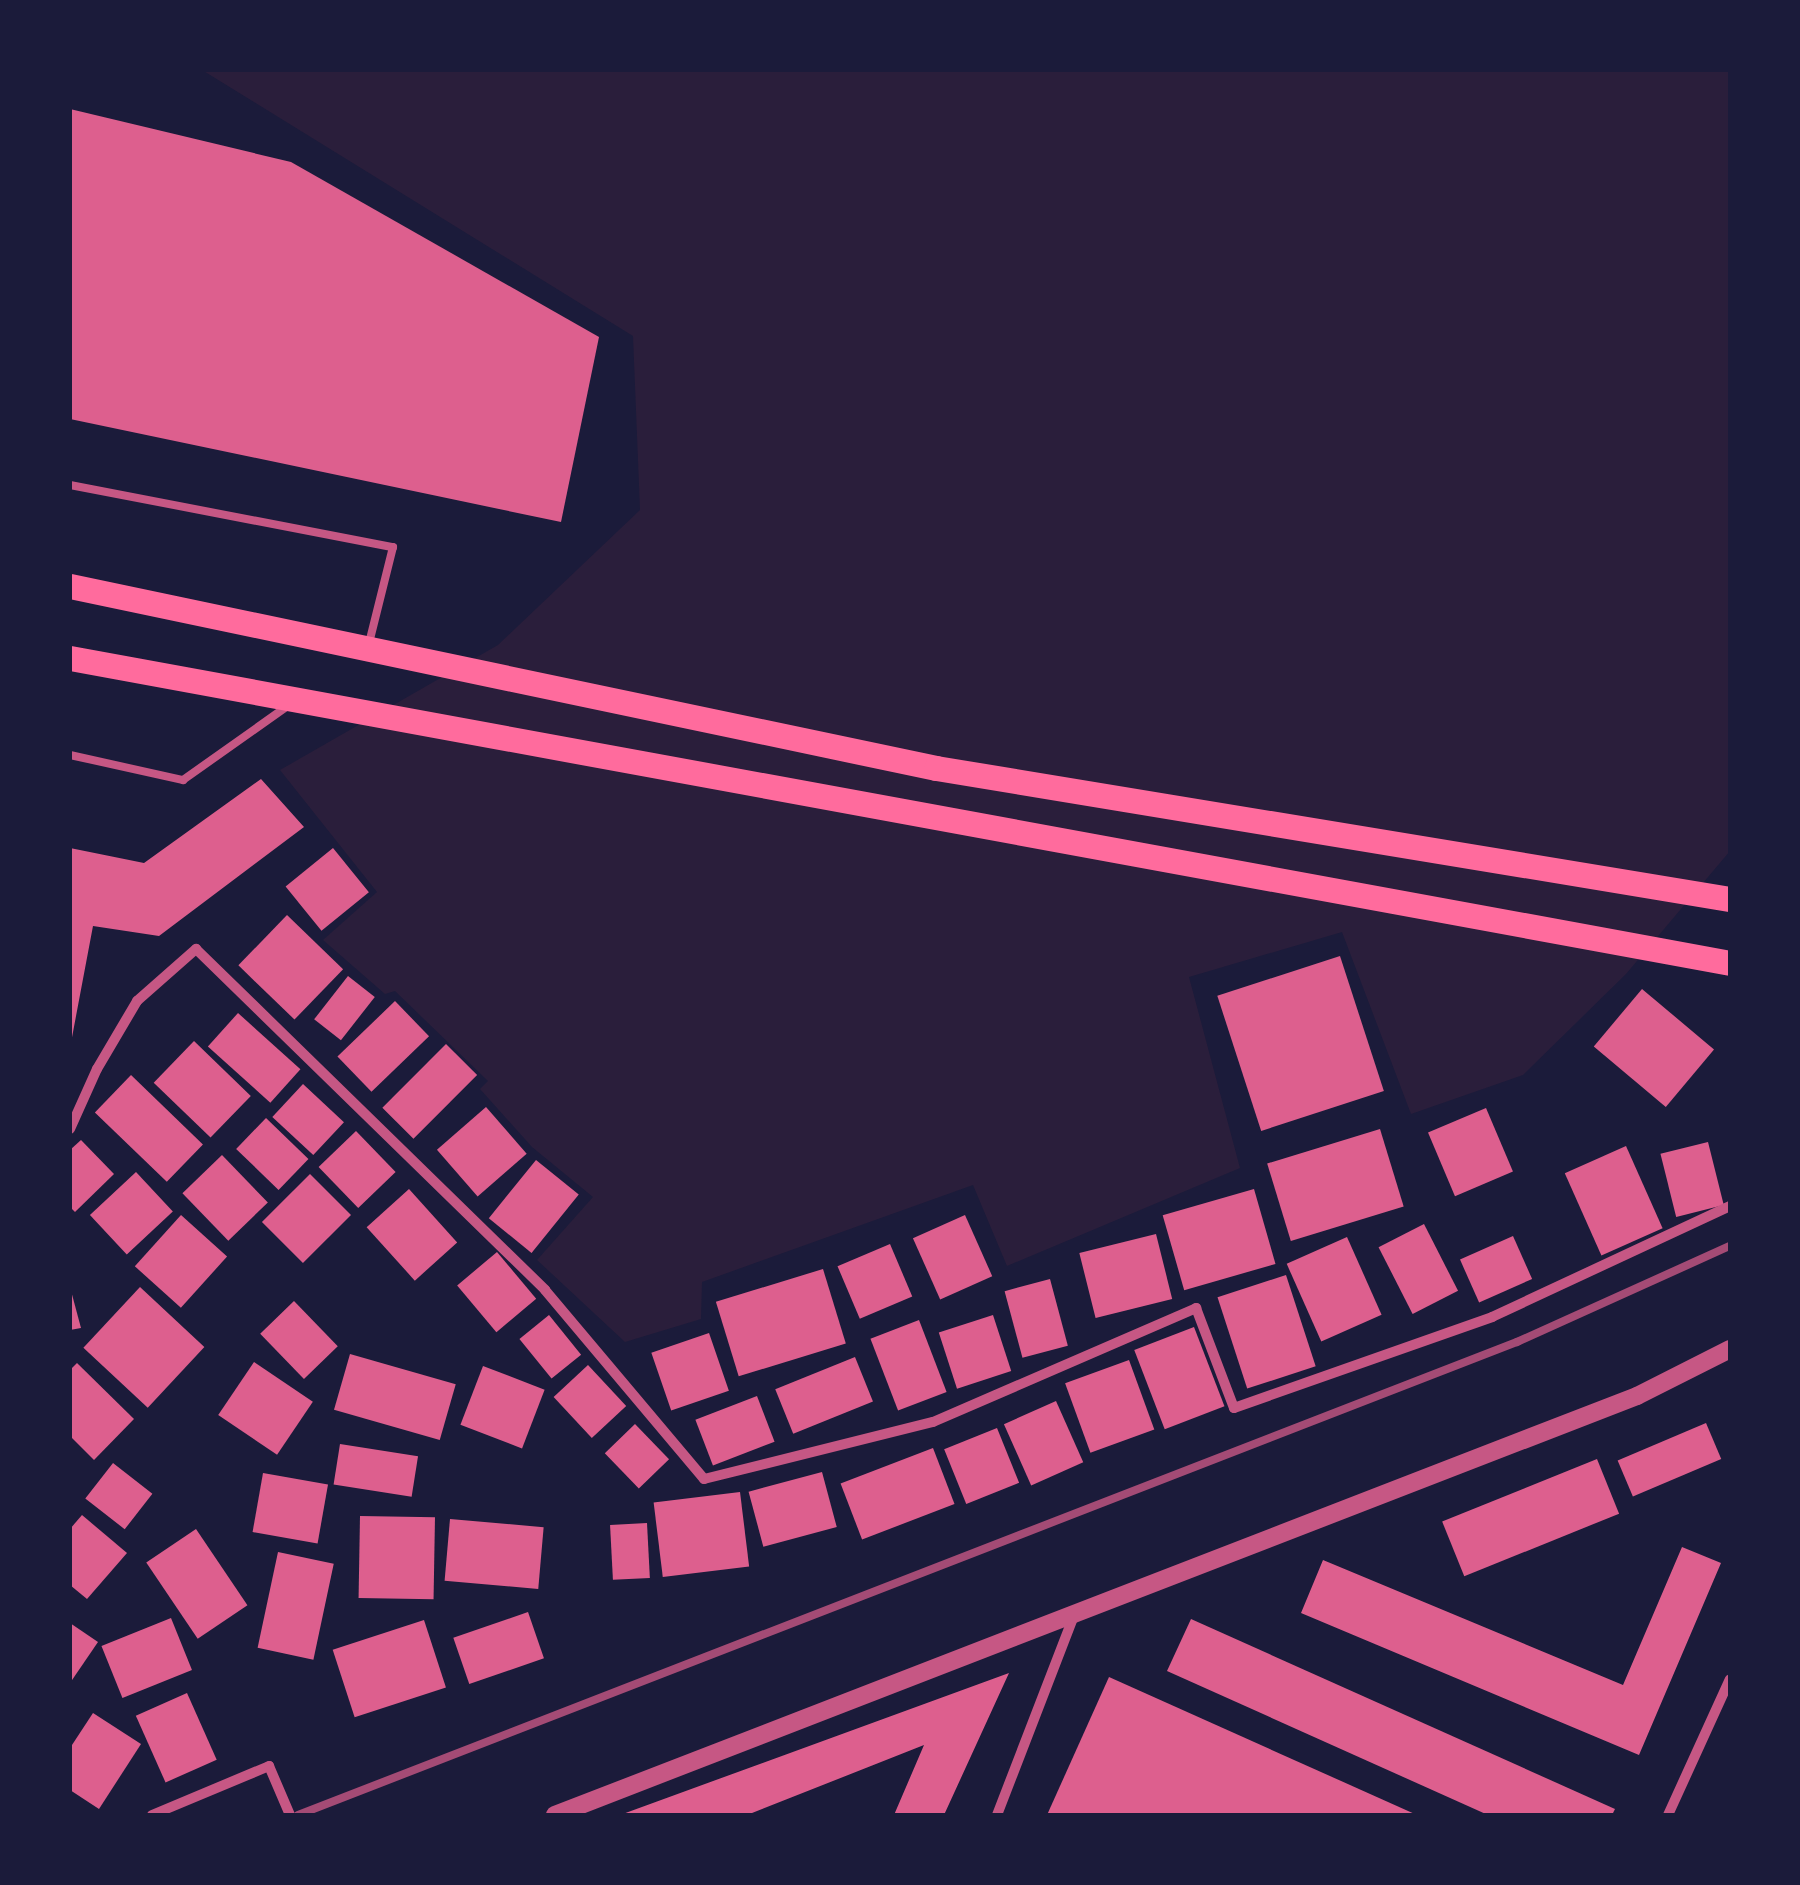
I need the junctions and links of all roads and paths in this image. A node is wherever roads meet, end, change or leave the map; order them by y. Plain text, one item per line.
1 (70, 485) edge
2 (70, 586) edge
3 (368, 648) junction
4 (70, 658) edge
5 (295, 700) junction
6 (70, 756) edge
7 (1730, 900) edge
8 (1730, 963) edge
9 (70, 1129) edge
10 (1730, 1206) edge
11 (1730, 1349) edge
12 (1074, 1614) junction
13 (1730, 1679) edge
14 (152, 1815) edge
15 (290, 1815) edge
16 (555, 1815) edge
17 (997, 1815) edge
18 (1668, 1815) edge

1 - 3 lane
2 - 3 main road
3 - 7 main road
4 - 5 main road
5 - 6 lane
5 - 8 main road
9 - 10 street
11 - 12 street
12 - 16 street
12 - 17 street
13 - 18 street
14 - 15 street

